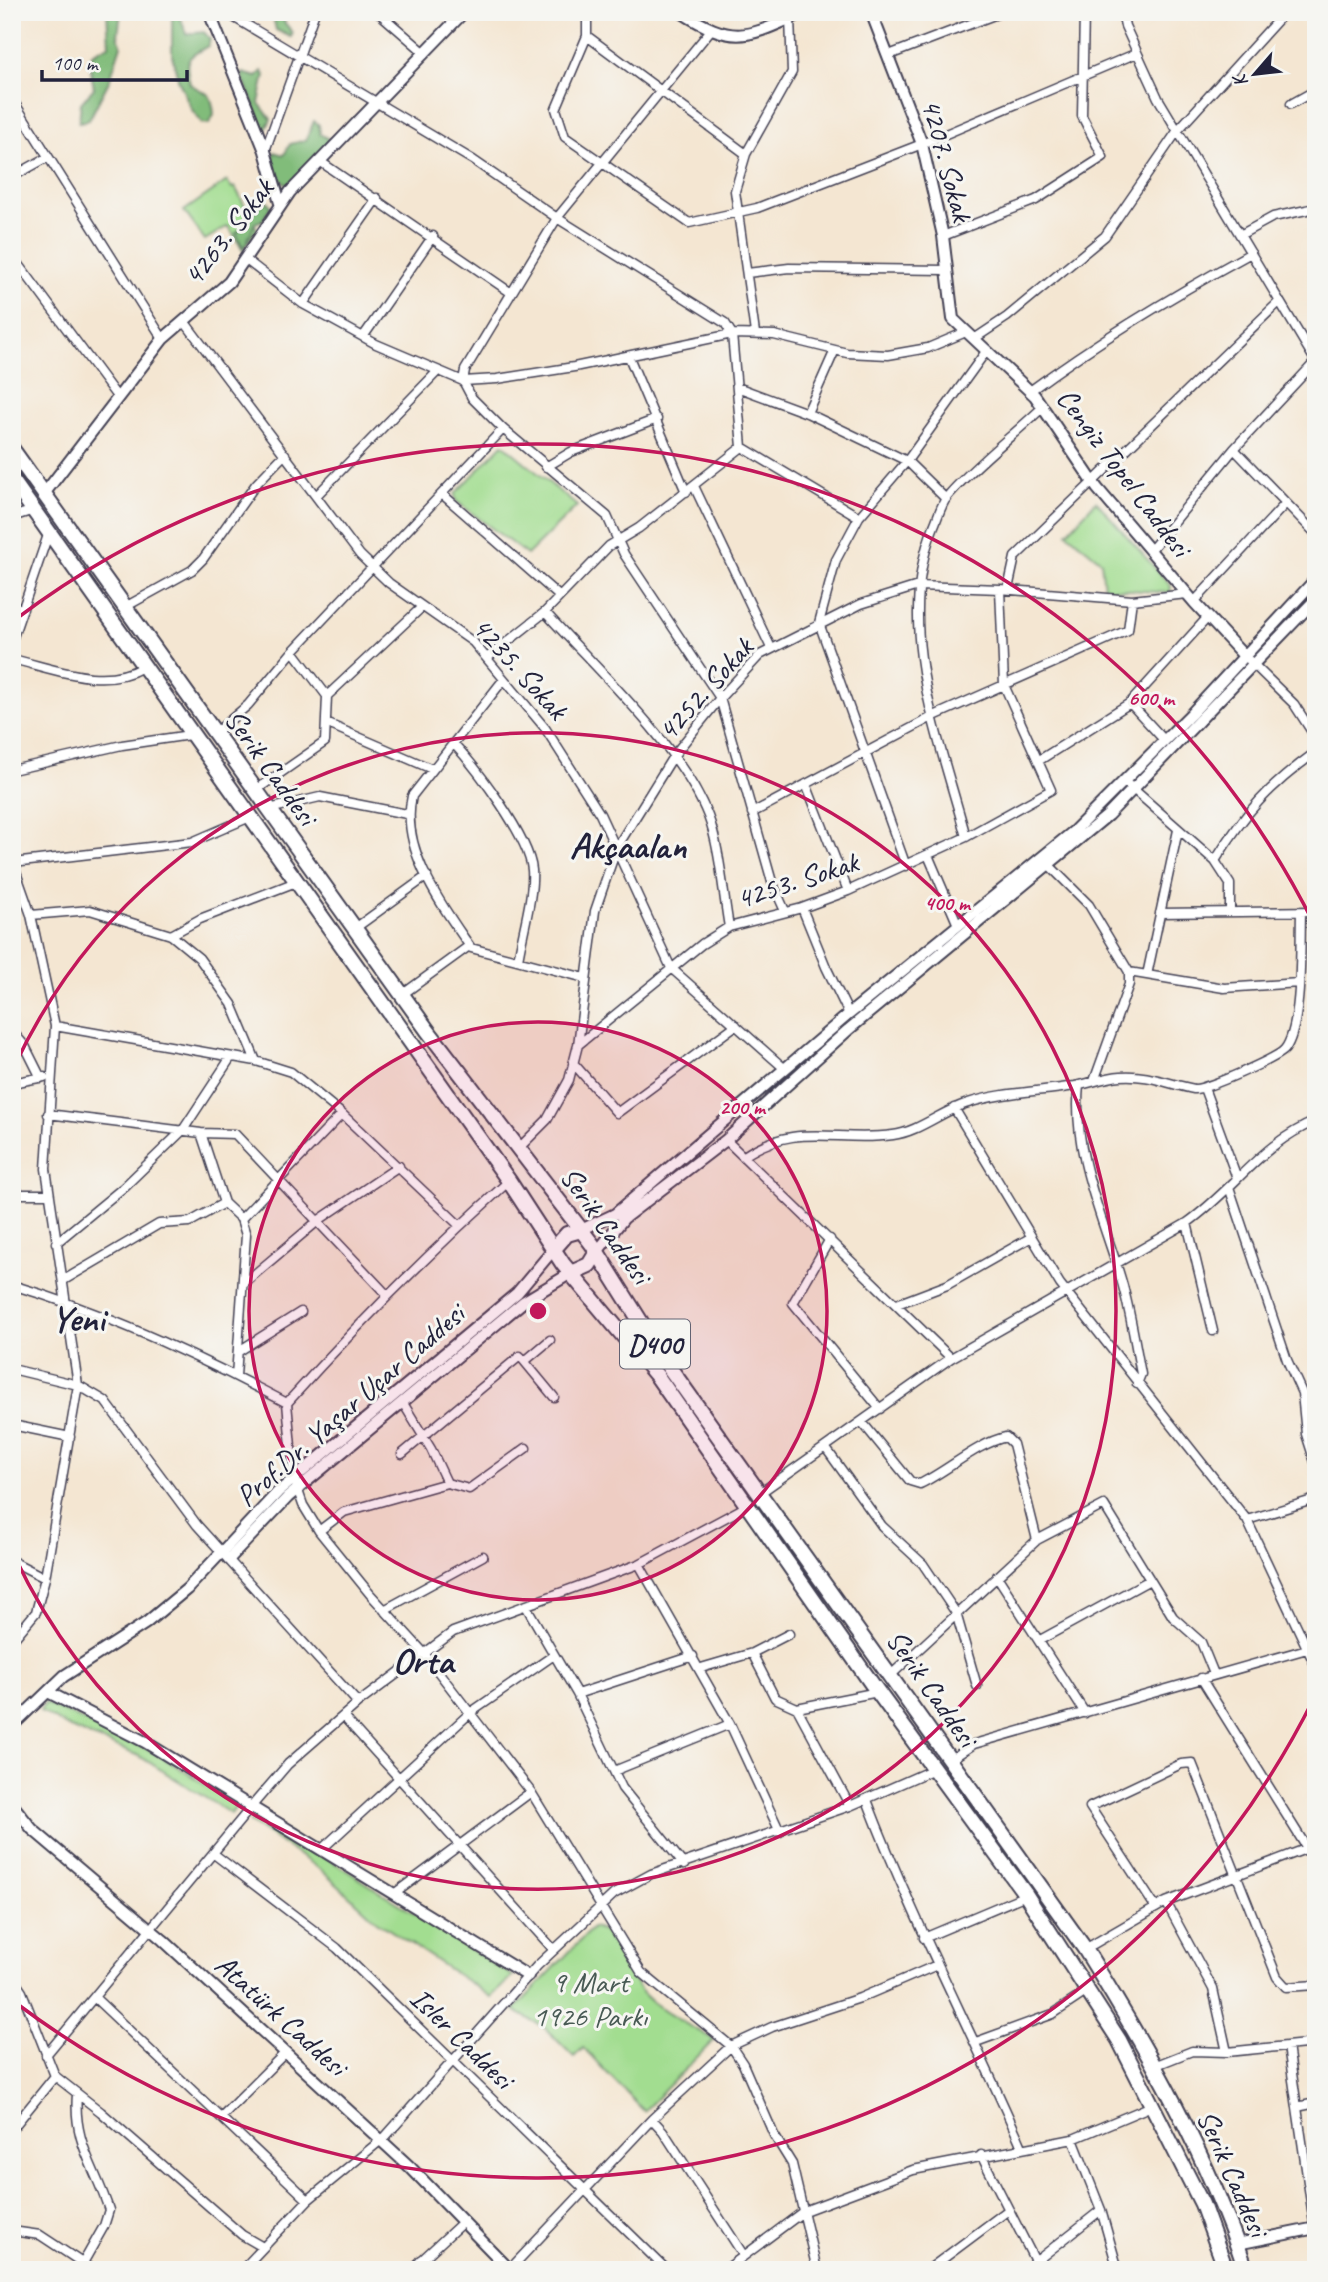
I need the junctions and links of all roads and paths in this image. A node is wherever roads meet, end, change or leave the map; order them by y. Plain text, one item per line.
1 (209, 12) edge
2 (225, 12) edge
3 (315, 12) edge
4 (378, 12) edge
5 (464, 12) edge
6 (587, 12) edge
7 (681, 12) edge
8 (769, 12) edge
9 (805, 12) edge
10 (871, 12) edge
11 (1002, 12) edge
12 (1084, 12) edge
13 (1122, 12) edge
14 (1285, 12) edge
15 (1312, 12) edge
16 (1316, 17) edge
17 (786, 20) junction
18 (710, 31) junction
19 (587, 36) junction
20 (425, 53) junction
21 (1137, 53) junction
22 (299, 55) junction
23 (889, 55) junction
24 (1081, 78) junction
25 (1316, 90) edge
26 (659, 91) junction
27 (12, 99) edge
28 (378, 101) junction
29 (1291, 104) dead end
30 (1178, 131) junction
31 (922, 144) junction
32 (265, 151) junction
33 (747, 154) junction
34 (48, 158) junction
35 (321, 162) junction
36 (600, 162) junction
37 (12, 177) edge
38 (377, 198) junction
39 (281, 203) junction
40 (1316, 208) edge
41 (738, 210) junction
42 (557, 218) junction
43 (1240, 235) junction
44 (433, 236) junction
45 (943, 236) junction
46 (1251, 253) junction
47 (12, 255) edge
48 (245, 259) junction
49 (946, 270) junction
50 (747, 273) junction
51 (510, 292) junction
52 (1279, 302) junction
53 (303, 303) junction
54 (184, 321) junction
55 (966, 332) junction
56 (755, 333) junction
57 (732, 334) junction
58 (363, 337) junction
59 (163, 340) junction
60 (1316, 341) edge
61 (1309, 349) junction
62 (835, 350) junction
63 (987, 350) junction
64 (629, 357) junction
65 (1316, 361) edge
66 (437, 372) junction
67 (463, 381) junction
68 (737, 387) junction
69 (1030, 391) junction
70 (118, 398) junction
71 (1044, 407) junction
72 (807, 413) junction
73 (657, 419) junction
74 (503, 429) junction
75 (742, 447) junction
76 (12, 449) edge
77 (1234, 449) junction
78 (285, 454) junction
79 (907, 461) junction
80 (546, 467) junction
81 (12, 480) edge
82 (1094, 484) junction
83 (694, 486) junction
84 (686, 492) junction
85 (44, 494) junction
86 (442, 494) junction
87 (316, 496) junction
88 (946, 499) junction
89 (1286, 503) junction
90 (34, 510) junction
91 (12, 517) edge
92 (859, 517) junction
93 (49, 533) junction
94 (1316, 534) edge
95 (618, 540) junction
96 (1150, 551) junction
97 (372, 567) junction
98 (1316, 579) edge
99 (918, 586) junction
100 (1004, 589) junction
101 (559, 596) junction
102 (1191, 598) junction
103 (1316, 599) edge
104 (1132, 600) junction
105 (12, 606) edge
106 (125, 607) junction
107 (422, 607) junction
108 (23, 609) junction
109 (545, 612) junction
110 (1208, 617) junction
111 (819, 623) junction
112 (12, 640) edge
113 (771, 648) junction
114 (293, 651) junction
115 (487, 658) junction
116 (12, 659) edge
117 (1249, 660) junction
118 (143, 667) junction
119 (504, 679) junction
120 (1004, 685) junction
121 (327, 696) junction
122 (720, 698) junction
123 (1130, 703) junction
124 (934, 716) junction
125 (326, 723) junction
126 (215, 733) junction
127 (190, 735) junction
128 (1316, 738) edge
129 (1165, 741) junction
130 (453, 743) junction
131 (863, 752) junction
132 (1316, 752) edge
133 (674, 755) junction
134 (1038, 761) junction
135 (432, 769) junction
136 (12, 770) edge
137 (1124, 781) junction
138 (806, 784) junction
139 (256, 790) junction
140 (1133, 790) junction
141 (269, 809) junction
142 (752, 813) junction
143 (407, 814) junction
144 (250, 817) junction
145 (1178, 830) junction
146 (967, 837) junction
147 (617, 847) junction
148 (928, 855) junction
149 (1215, 861) junction
150 (13, 862) edge
151 (1046, 862) junction
152 (906, 866) junction
153 (428, 876) junction
154 (296, 882) junction
155 (848, 891) junction
156 (802, 908) junction
157 (1316, 911) edge
158 (785, 912) junction
159 (1230, 912) junction
160 (1160, 913) junction
161 (1301, 913) junction
162 (31, 915) junction
163 (958, 925) junction
164 (729, 926) junction
165 (354, 929) junction
166 (171, 935) junction
167 (469, 946) junction
168 (518, 960) junction
169 (671, 968) junction
170 (1129, 972) junction
171 (1147, 975) junction
172 (585, 978) junction
173 (1299, 983) junction
174 (403, 994) junction
175 (849, 1014) junction
176 (736, 1025) junction
177 (55, 1026) junction
178 (12, 1031) edge
179 (578, 1045) junction
180 (231, 1056) junction
181 (256, 1061) junction
182 (574, 1064) junction
183 (785, 1069) junction
184 (50, 1076) junction
185 (41, 1077) junction
186 (1094, 1081) junction
187 (12, 1083) edge
188 (1079, 1085) junction
189 (1204, 1088) junction
190 (954, 1108) junction
191 (48, 1114) junction
192 (342, 1114) junction
193 (1316, 1121) edge
194 (183, 1130) junction
195 (201, 1133) junction
196 (726, 1140) junction
197 (519, 1149) junction
198 (744, 1156) junction
199 (399, 1166) junction
200 (1237, 1178) junction
201 (280, 1180) junction
202 (509, 1181) junction
203 (1229, 1187) junction
204 (12, 1194) edge
205 (49, 1194) junction
206 (224, 1203) junction
207 (241, 1219) junction
208 (319, 1220) junction
209 (1187, 1223) junction
210 (459, 1225) junction
211 (581, 1230) junction
212 (1030, 1238) junction
213 (830, 1239) junction
214 (56, 1243) junction
215 (553, 1250) junction
216 (597, 1252) junction
217 (1115, 1263) junction
218 (571, 1273) junction
219 (64, 1280) junction
220 (244, 1283) junction
221 (12, 1285) edge
222 (1068, 1292) junction
223 (388, 1296) junction
224 (67, 1301) junction
225 (897, 1304) junction
226 (301, 1312) dead end
227 (1213, 1331) dead end
228 (550, 1340) dead end
229 (239, 1351) junction
230 (951, 1358) junction
231 (525, 1361) junction
232 (12, 1369) edge
233 (236, 1376) junction
234 (1138, 1384) junction
235 (78, 1385) junction
236 (554, 1397) dead end
237 (287, 1403) junction
238 (403, 1403) junction
239 (880, 1409) junction
240 (862, 1422) junction
241 (12, 1425) edge
242 (423, 1436) junction
243 (69, 1437) junction
244 (825, 1447) junction
245 (526, 1448) dead end
246 (402, 1454) dead end
247 (1316, 1465) edge
248 (447, 1483) junction
249 (295, 1484) junction
250 (760, 1493) junction
251 (1316, 1500) edge
252 (747, 1506) junction
253 (1247, 1520) junction
254 (319, 1531) junction
255 (1037, 1540) junction
256 (225, 1556) junction
257 (483, 1556) dead end
258 (12, 1561) edge
259 (639, 1564) junction
260 (997, 1576) junction
261 (45, 1578) junction
262 (1148, 1581) junction
263 (526, 1606) junction
264 (384, 1609) junction
265 (956, 1613) junction
266 (789, 1634) dead end
267 (1040, 1640) junction
268 (12, 1641) edge
269 (1316, 1643) edge
270 (1307, 1649) junction
271 (423, 1652) junction
272 (752, 1653) junction
273 (554, 1655) junction
274 (693, 1656) junction
275 (1316, 1667) edge
276 (701, 1668) junction
277 (1214, 1674) junction
278 (891, 1675) junction
279 (1201, 1678) junction
280 (977, 1686) dead end
281 (48, 1692) junction
282 (878, 1692) junction
283 (578, 1694) junction
284 (358, 1703) junction
285 (797, 1708) junction
286 (470, 1713) junction
287 (1085, 1713) junction
288 (343, 1716) junction
289 (730, 1724) junction
290 (12, 1726) edge
291 (950, 1760) junction
292 (933, 1769) junction
293 (614, 1771) junction
294 (400, 1778) junction
295 (531, 1792) junction
296 (867, 1800) junction
297 (12, 1804) edge
298 (252, 1806) junction
299 (850, 1806) junction
300 (22, 1819) junction
301 (12, 1826) edge
302 (780, 1832) junction
303 (461, 1844) junction
304 (1312, 1847) edge
305 (322, 1849) junction
306 (214, 1854) junction
307 (684, 1865) junction
308 (1237, 1874) junction
309 (394, 1894) junction
310 (1026, 1895) junction
311 (1166, 1902) junction
312 (601, 1904) junction
313 (1156, 1908) junction
314 (152, 1931) junction
315 (924, 1938) junction
316 (1085, 1949) junction
317 (554, 1950) junction
318 (937, 1965) junction
319 (528, 1976) junction
320 (12, 1977) edge
321 (1316, 1985) edge
322 (1089, 1990) junction
323 (95, 1998) junction
324 (976, 2042) junction
325 (1316, 2043) edge
326 (731, 2046) junction
327 (1288, 2046) junction
328 (286, 2052) junction
329 (1227, 2052) junction
330 (46, 2055) junction
331 (453, 2060) junction
332 (1154, 2066) junction
333 (55, 2077) junction
334 (77, 2094) junction
335 (1316, 2103) edge
336 (1154, 2105) junction
337 (1297, 2107) junction
338 (222, 2116) junction
339 (652, 2119) junction
340 (12, 2129) edge
341 (1073, 2139) junction
342 (382, 2140) junction
343 (1022, 2147) junction
344 (981, 2155) junction
345 (586, 2192) junction
346 (308, 2200) junction
347 (1101, 2210) junction
348 (804, 2211) junction
349 (1007, 2211) junction
350 (464, 2221) junction
351 (12, 2231) edge
352 (1315, 2231) edge
353 (1237, 2244) junction
354 (261, 2246) junction
355 (744, 2256) junction
356 (421, 2260) junction
357 (1035, 2262) junction
358 (83, 2263) junction
359 (93, 2270) edge
360 (242, 2270) edge
361 (411, 2270) edge
362 (429, 2270) edge
363 (510, 2270) edge
364 (667, 2270) edge
365 (725, 2270) edge
366 (817, 2270) edge
367 (928, 2270) edge
368 (1025, 2270) edge
369 (1118, 2270) edge
370 (1226, 2270) edge
371 (1246, 2270) edge

1 - 32 main road
2 - 22 street
3 - 22 street
4 - 20 street
5 - 20 main road, 4263. Sokak
6 - 19 street
7 - 18 main road
8 - 17 street
9 - 17 main road
10 - 23 main road, 4207. Sokak
11 - 23 street
12 - 24 street
13 - 21 street
14 - 30 street
15 - 16 street
17 - 18 main road
17 - 33 street
18 - 26 street
19 - 26 street
19 - 36 street
20 - 28 main road, 4263. Sokak
21 - 24 street
21 - 30 street
22 - 28 street
22 - 32 street
23 - 31 main road, 4207. Sokak
24 - 31 street
24 - 45 street
25 - 29 street
26 - 33 street
26 - 36 street
27 - 34 street
28 - 35 main road, 4263. Sokak
28 - 42 street
30 - 43 street
30 - 55 street
31 - 41 street
31 - 45 main road, 4207. Sokak
32 - 39 main road
33 - 41 street
34 - 37 street
34 - 59 street
35 - 38 street
35 - 39 main road, 4263. Sokak
36 - 41 street
36 - 42 street
38 - 44 street
38 - 53 street
39 - 48 main road, 4263. Sokak
40 - 43 street
41 - 50 street
42 - 51 street
42 - 57 street
43 - 46 street
44 - 51 street
44 - 58 street
45 - 49 main road, 4207. Sokak
46 - 52 street
46 - 69 street
47 - 70 street
48 - 53 street
48 - 54 main road, 4263. Sokak
49 - 50 street
49 - 55 main road, 4207. Sokak
50 - 56 street
51 - 67 street
52 - 61 street
52 - 82 street
53 - 58 street
54 - 59 main road, 4263. Sokak
54 - 78 street, 4235. Sokak
55 - 62 street
55 - 63 main road, Cengiz Topel Caddesi
56 - 57 street
56 - 62 street
57 - 64 street
57 - 68 street
58 - 66 street
59 - 70 main road, 4263. Sokak
60 - 61 street
61 - 65 street
62 - 72 street
63 - 69 main road, Cengiz Topel Caddesi
63 - 79 street
64 - 67 street
64 - 73 street
65 - 77 street
66 - 67 street
66 - 87 street
67 - 74 street
68 - 72 street
68 - 75 street
69 - 71 main road, Cengiz Topel Caddesi
70 - 85 main road, 4263. Sokak
71 - 82 main road, Cengiz Topel Caddesi
71 - 88 street
72 - 79 street
73 - 80 street
73 - 84 street
74 - 80 street
74 - 86 street
75 - 83 street
75 - 92 street
76 - 85 highway, Serik Caddesi / D400
77 - 89 street
77 - 96 street
78 - 87 street, 4235. Sokak
78 - 106 street
79 - 88 street
79 - 92 street
80 - 95 street
81 - 90 highway, Serik Caddesi / D400
82 - 96 main road, Cengiz Topel Caddesi
82 - 100 street
83 - 84 street
83 - 113 street
84 - 95 street
85 - 106 highway, Serik Caddesi / D400
86 - 97 street
86 - 101 street
87 - 97 street, 4235. Sokak
88 - 99 street
89 - 94 street
89 - 102 street
90 - 91 street
90 - 93 highway, Serik Caddesi / D400
92 - 111 street
93 - 108 street
93 - 118 highway, Serik Caddesi / D400
95 - 101 street
95 - 122 street
96 - 102 main road, Cengiz Topel Caddesi
97 - 107 street, 4235. Sokak
97 - 114 street
98 - 117 main road
99 - 100 street, 4252. Sokak
99 - 111 street, 4252. Sokak
99 - 124 street
100 - 104 street, 4252. Sokak
100 - 120 street
101 - 109 street
102 - 104 street, 4252. Sokak
102 - 110 main road, Cengiz Topel Caddesi
103 - 117 main road
104 - 120 street
105 - 108 street
106 - 126 highway, Serik Caddesi / D400
107 - 115 street, 4235. Sokak
107 - 121 street
108 - 112 street
109 - 115 street
109 - 133 street
110 - 117 main road, Cengiz Topel Caddesi
110 - 123 street
111 - 113 street, 4252. Sokak
111 - 131 street
113 - 122 street, 4252. Sokak
114 - 121 street
114 - 126 street
115 - 119 street, 4235. Sokak
116 - 118 street
117 - 128 street
117 - 129 main road
117 - 140 main road
118 - 127 highway, Serik Caddesi / D400
119 - 130 street
119 - 147 street, 4235. Sokak
120 - 124 street
120 - 134 street
121 - 125 street
122 - 133 street, 4252. Sokak
122 - 142 street
123 - 129 street
123 - 134 street
124 - 131 street
124 - 146 street
125 - 135 street
125 - 139 street
126 - 139 highway, Serik Caddesi / D400
127 - 136 street
127 - 144 highway, Serik Caddesi / D400
129 - 137 main road
130 - 135 street
130 - 168 street
131 - 138 street
131 - 152 street
132 - 149 street
133 - 147 street, 4252. Sokak
133 - 164 street
134 - 146 street, 4253. Sokak
135 - 143 street
137 - 140 street
137 - 151 main road
138 - 142 street
138 - 155 street
139 - 141 highway, Serik Caddesi / D400
140 - 145 street
140 - 151 main road
141 - 143 street
141 - 165 highway, Serik Caddesi / D400
142 - 158 street
143 - 153 street
144 - 150 street
144 - 154 highway, Serik Caddesi / D400
145 - 149 street
145 - 160 street
146 - 148 street, 4253. Sokak
147 - 169 street, 4235. Sokak
147 - 172 street, 4252. Sokak
148 - 152 street, 4253. Sokak
148 - 163 street
149 - 159 street
150 - 162 street
151 - 163 main road
151 - 170 street
151 - 196 main road
152 - 155 street, 4253. Sokak
153 - 165 street
153 - 167 street
154 - 166 street
154 - 202 highway, Serik Caddesi / D400
155 - 156 street, 4253. Sokak
156 - 158 street, 4253. Sokak
156 - 175 street
157 - 161 street
158 - 164 street, 4253. Sokak
159 - 160 street
159 - 161 street
160 - 171 street
161 - 173 street
162 - 166 street
162 - 177 street
163 - 175 main road
164 - 169 street, 4253. Sokak
165 - 174 highway, Serik Caddesi / D400
166 - 181 street
167 - 168 street
167 - 174 street
168 - 172 street
169 - 176 street, 4235. Sokak
169 - 179 street, 4253. Sokak
170 - 171 street
170 - 186 street
171 - 173 street
172 - 179 street, 4252. Sokak
173 - 189 street
174 - 197 highway, Serik Caddesi / D400
175 - 183 main road
176 - 182 street
176 - 183 street, 4235. Sokak
177 - 180 street
177 - 184 street
178 - 185 street
179 - 182 street, 4252. Sokak
180 - 181 street
180 - 194 street
181 - 192 street
182 - 197 street, 4252. Sokak
183 - 211 main road
184 - 185 street
184 - 191 street
185 - 187 street
186 - 188 street
186 - 189 street
188 - 190 street
188 - 217 street
189 - 200 street
190 - 198 street
190 - 212 street
191 - 194 street
191 - 205 street
192 - 199 street
192 - 201 street
193 - 200 street
194 - 195 street
194 - 214 street
195 - 201 street
195 - 206 street
196 - 198 street
196 - 216 main road
197 - 211 highway, Serik Caddesi / D400
198 - 213 street
199 - 208 street
199 - 210 street
200 - 203 street
201 - 207 street
201 - 208 street
202 - 210 street
202 - 215 highway, Serik Caddesi / D400
203 - 209 street
203 - 247 street
204 - 205 street
205 - 214 street
206 - 207 street
206 - 219 street
207 - 220 street
208 - 220 street
208 - 223 street
209 - 217 street
209 - 227 street
210 - 223 street
211 - 215 highway
211 - 216 highway, Serik Caddesi / D400
212 - 222 street
212 - 225 street
213 - 225 street
213 - 239 street
214 - 219 street
215 - 218 highway, Serik Caddesi / D400
215 - 249 main road, Prof.Dr. Yaşar Uçar Caddesi
216 - 218 highway
216 - 250 highway, Serik Caddesi / D400
217 - 222 street
217 - 234 street
218 - 238 main road
218 - 252 highway, Serik Caddesi / D400
219 - 224 street
220 - 229 street
221 - 224 street
222 - 230 street
222 - 234 street
223 - 237 street
224 - 233 street
224 - 235 street
225 - 230 street
226 - 229 street
228 - 231 street
229 - 233 street
230 - 239 street
231 - 236 street
231 - 242 street
232 - 235 street
233 - 237 street
234 - 253 street
235 - 243 street
235 - 256 street
237 - 249 street
238 - 242 street
238 - 249 main road
239 - 240 street
240 - 244 street
240 - 255 street
241 - 243 street
242 - 246 street
242 - 248 street
243 - 261 street
244 - 250 street
244 - 265 street
245 - 248 street
248 - 254 street
249 - 254 street
249 - 256 main road, Prof.Dr. Yaşar Uçar Caddesi
250 - 278 highway, Serik Caddesi / D400
251 - 253 street
252 - 259 street
252 - 282 highway, Serik Caddesi / D400
253 - 270 street
254 - 264 street
255 - 260 street
255 - 262 street
256 - 281 main road, Prof.Dr. Yaşar Uçar Caddesi
256 - 284 street
257 - 264 street
258 - 261 street
259 - 263 street
259 - 274 street
260 - 265 street
260 - 267 street
261 - 268 street
262 - 267 street
262 - 277 street
263 - 271 street
263 - 273 street
264 - 271 street
265 - 278 street
265 - 280 street
266 - 272 street
267 - 287 street
269 - 270 street
270 - 275 street
270 - 277 street
271 - 284 street
271 - 286 street
272 - 276 street
272 - 285 street
273 - 283 street
273 - 286 street
274 - 276 street
274 - 283 street
276 - 289 street
277 - 279 street
278 - 291 highway, Serik Caddesi / D400
279 - 287 street
279 - 304 street
281 - 290 main road, Prof.Dr. Yaşar Uçar Caddesi
281 - 298 main road
282 - 285 street
282 - 292 highway, Serik Caddesi / D400
283 - 293 street
284 - 288 street
285 - 299 street
286 - 294 street
286 - 295 street
287 - 291 street
288 - 294 street
288 - 298 street
289 - 293 street
289 - 302 street
291 - 316 highway, Serik Caddesi / D400
292 - 296 street
292 - 310 highway, Serik Caddesi / D400
293 - 307 street
294 - 303 street
294 - 305 street
295 - 303 street
295 - 312 street
296 - 299 street
296 - 315 street
297 - 300 main road, Atatürk Caddesi
298 - 305 main road
298 - 306 street
299 - 302 street
300 - 301 main road
300 - 314 main road, Atatürk Caddesi
302 - 307 street
303 - 309 street
303 - 317 street
304 - 308 street
305 - 309 main road
306 - 314 street
306 - 331 street, Isler Caddesi
307 - 312 street
308 - 311 street
308 - 313 street
308 - 321 street
309 - 319 main road
310 - 315 street
310 - 322 highway, Serik Caddesi / D400
311 - 313 street
311 - 329 street
312 - 317 street
312 - 326 street
313 - 316 street
314 - 323 street
314 - 328 main road, Atatürk Caddesi
315 - 318 street
316 - 332 highway, Serik Caddesi / D400
317 - 319 street
318 - 324 street
318 - 326 street
319 - 331 street
320 - 330 street
322 - 324 street
322 - 336 highway, Serik Caddesi / D400
323 - 330 street
323 - 338 street
324 - 343 street
325 - 327 street
326 - 339 street
326 - 348 street
327 - 329 street
327 - 337 street
328 - 338 street
328 - 342 main road, Atatürk Caddesi
329 - 332 street
330 - 333 street
331 - 342 street
331 - 345 street, Isler Caddesi
332 - 353 highway, Serik Caddesi / D400
333 - 334 street
333 - 340 street
334 - 354 street
334 - 358 street
335 - 337 street
336 - 341 street
336 - 370 highway, Serik Caddesi / D400
337 - 352 street
338 - 346 street
339 - 345 street
339 - 355 street
341 - 343 street
341 - 347 street
342 - 346 street
342 - 350 main road, Atatürk Caddesi
343 - 344 street
344 - 348 street
344 - 349 street
345 - 363 street
345 - 364 street, Isler Caddesi
346 - 354 street
347 - 357 street
347 - 369 street
348 - 355 street
348 - 366 street
349 - 357 street
349 - 367 street
350 - 356 street
350 - 363 main road, Atatürk Caddesi
351 - 358 street
352 - 353 main road
353 - 371 highway, Serik Caddesi / D400
354 - 360 street
355 - 365 street
356 - 361 street
356 - 362 street
357 - 368 street
358 - 359 street

